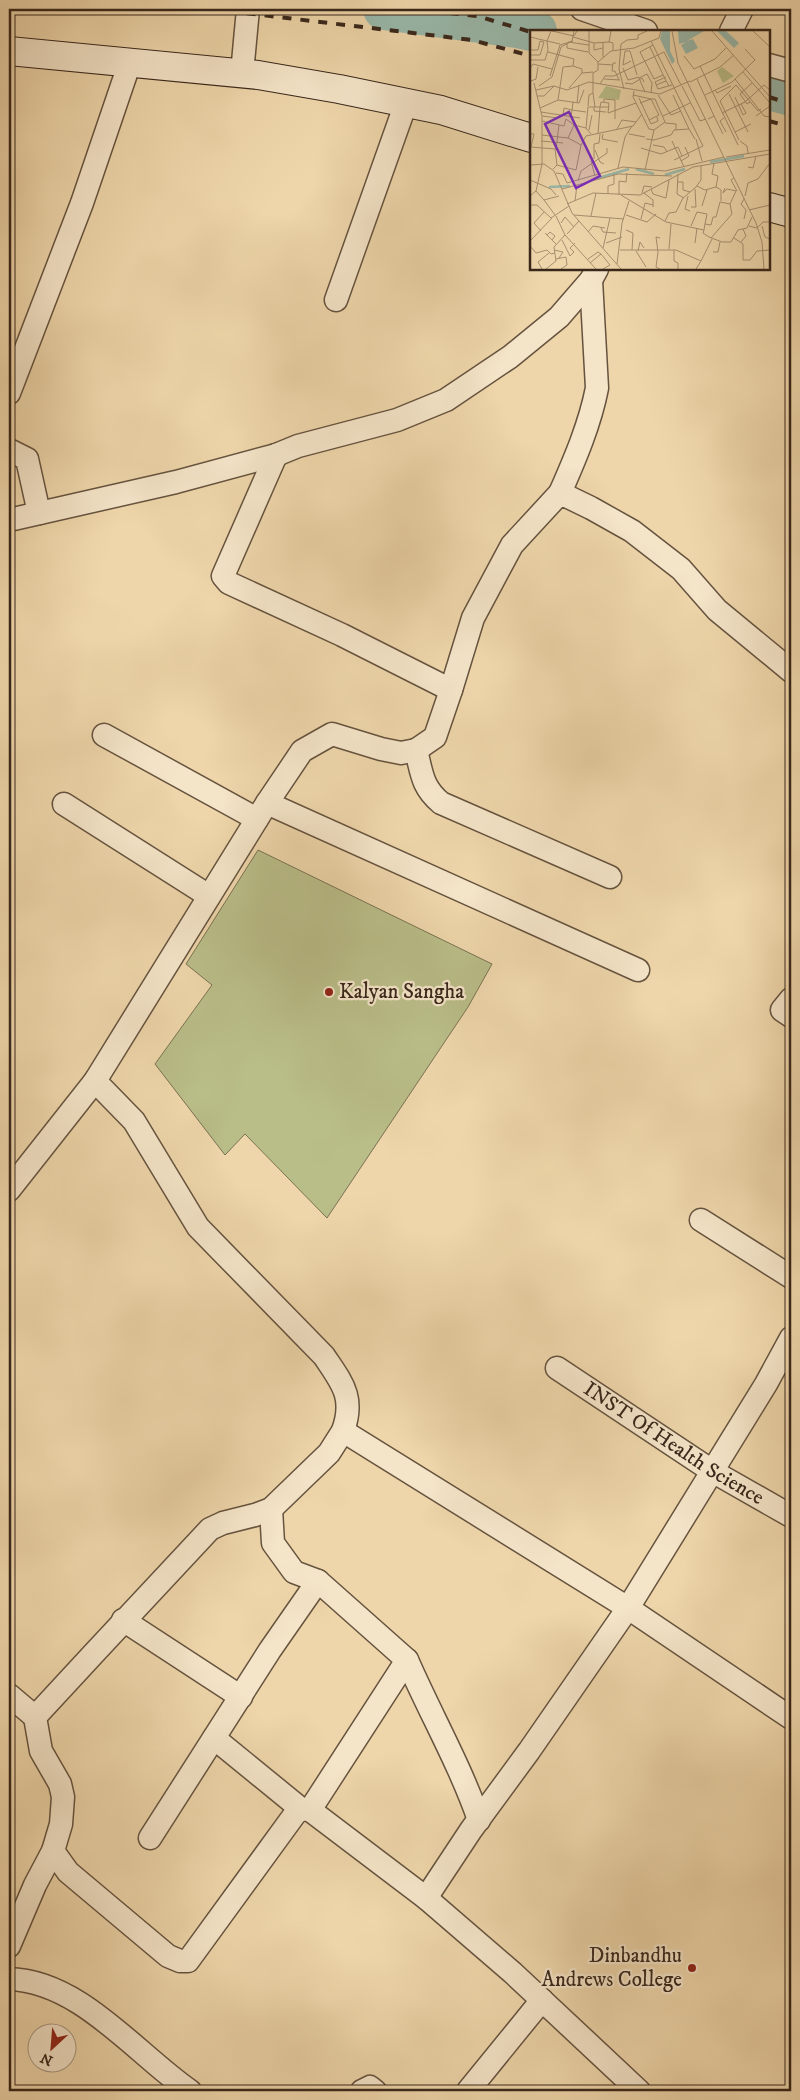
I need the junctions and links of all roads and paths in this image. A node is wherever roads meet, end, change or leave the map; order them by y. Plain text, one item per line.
1 (248, 9) edge
2 (582, 9) edge
3 (742, 9) edge
4 (643, 30) edge
5 (732, 30) edge
6 (9, 51) edge
7 (130, 62) junction
8 (770, 65) edge
9 (791, 71) edge
10 (242, 73) junction
11 (406, 104) junction
12 (530, 138) edge
13 (770, 207) edge
14 (791, 213) edge
15 (594, 274) edge
16 (336, 300) dead end
17 (9, 393) edge
18 (9, 450) edge
19 (276, 455) junction
20 (560, 493) junction
21 (39, 513) junction
22 (9, 520) edge
23 (791, 671) edge
24 (452, 690) junction
25 (104, 735) dead end
26 (416, 750) junction
27 (64, 804) dead end
28 (262, 811) junction
29 (610, 877) dead end
30 (209, 896) junction
31 (638, 970) dead end
32 (791, 999) edge
33 (791, 1016) edge
34 (95, 1081) junction
35 (9, 1190) edge
36 (701, 1220) dead end
37 (791, 1277) edge
38 (791, 1338) edge
39 (557, 1368) dead end
40 (343, 1431) junction
41 (712, 1471) junction
42 (271, 1509) junction
43 (791, 1516) edge
44 (318, 1581) junction
45 (628, 1608) junction
46 (123, 1620) junction
47 (407, 1660) junction
48 (9, 1695) edge
49 (241, 1698) junction
50 (35, 1718) junction
51 (791, 1718) edge
52 (214, 1738) junction
53 (305, 1809) junction
54 (478, 1820) junction
55 (150, 1838) dead end
56 (52, 1851) junction
57 (426, 1898) junction
58 (9, 1946) edge
59 (9, 1979) edge
60 (542, 2000) junction
61 (188, 2091) edge
62 (362, 2091) edge
63 (375, 2091) edge
64 (468, 2091) edge
65 (639, 2091) edge

1 - 10 street
2 - 4 street
3 - 5 street
6 - 7 street
7 - 10 street
7 - 17 street
8 - 9 street
10 - 11 street
11 - 12 street
11 - 16 street
13 - 14 street
15 - 19 street
15 - 20 street
18 - 21 street
19 - 21 street
19 - 24 street
20 - 23 street
20 - 24 street
21 - 22 street
24 - 26 street
25 - 28 street
26 - 28 street
26 - 29 street
27 - 30 street
28 - 30 street
28 - 31 street
30 - 34 street
32 - 33 street
34 - 35 street
34 - 40 street
36 - 37 street
38 - 41 street
39 - 41 street, INST Of Health Science
40 - 42 street
40 - 45 street
41 - 43 street, INST Of Health Science
41 - 45 street
42 - 44 street
42 - 46 street
44 - 47 street
44 - 49 street
45 - 51 street
45 - 54 street
46 - 49 street
46 - 50 street
47 - 53 street
47 - 54 street
48 - 50 street
49 - 52 street
50 - 56 street
52 - 53 street
52 - 55 street
53 - 56 street
53 - 57 street
54 - 57 street
56 - 58 street
57 - 60 street
59 - 61 street
60 - 64 street
60 - 65 street
62 - 63 street

